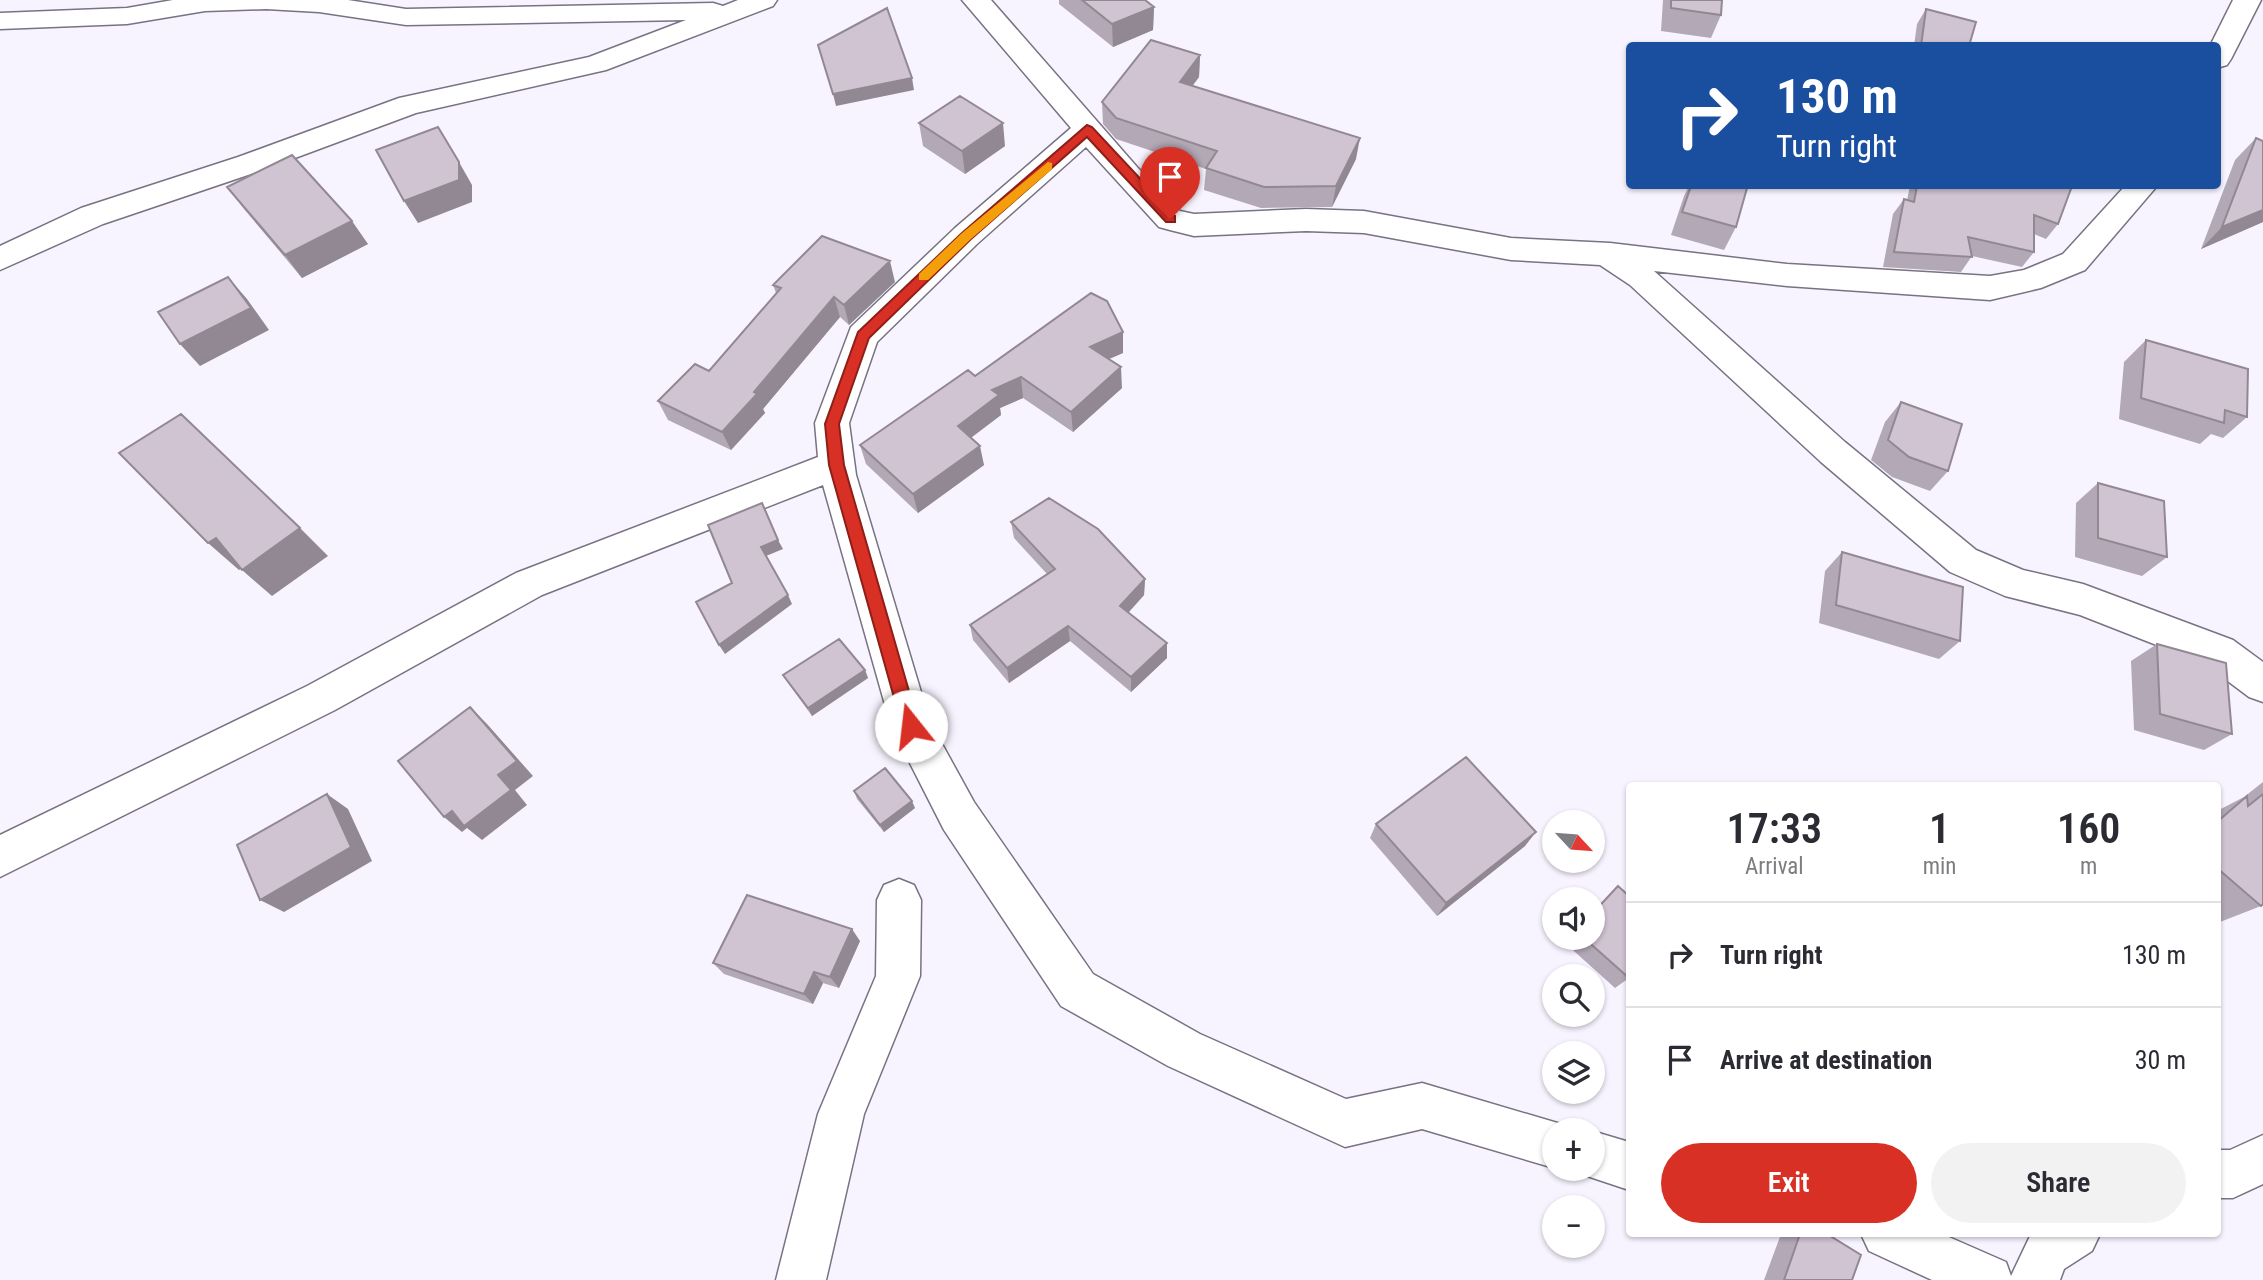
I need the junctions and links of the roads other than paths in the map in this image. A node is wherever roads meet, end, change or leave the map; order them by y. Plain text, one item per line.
1 (976, 0) edge
2 (2247, 0) edge
3 (750, 5) edge
4 (0, 21) edge
5 (2221, 51) edge
6 (1087, 130) junction
7 (2139, 189) edge
8 (1607, 254) junction
9 (0, 259) edge
10 (836, 465) junction
11 (2263, 685) edge
12 (0, 857) edge
13 (899, 900) dead end
14 (1542, 1141) edge
15 (1605, 1159) edge
16 (2263, 1159) edge
17 (1626, 1165) edge
18 (2221, 1174) edge
19 (1893, 1237) edge
20 (2070, 1237) edge
21 (801, 1280) edge
22 (1988, 1280) edge
23 (2035, 1280) edge

1 - 6 street
2 - 5 street
3 - 4 street
3 - 9 street
6 - 8 street
6 - 10 street
7 - 8 street
8 - 11 street
10 - 12 street
10 - 14 street
13 - 21 street
15 - 17 street
16 - 18 street
19 - 22 street
20 - 23 street

